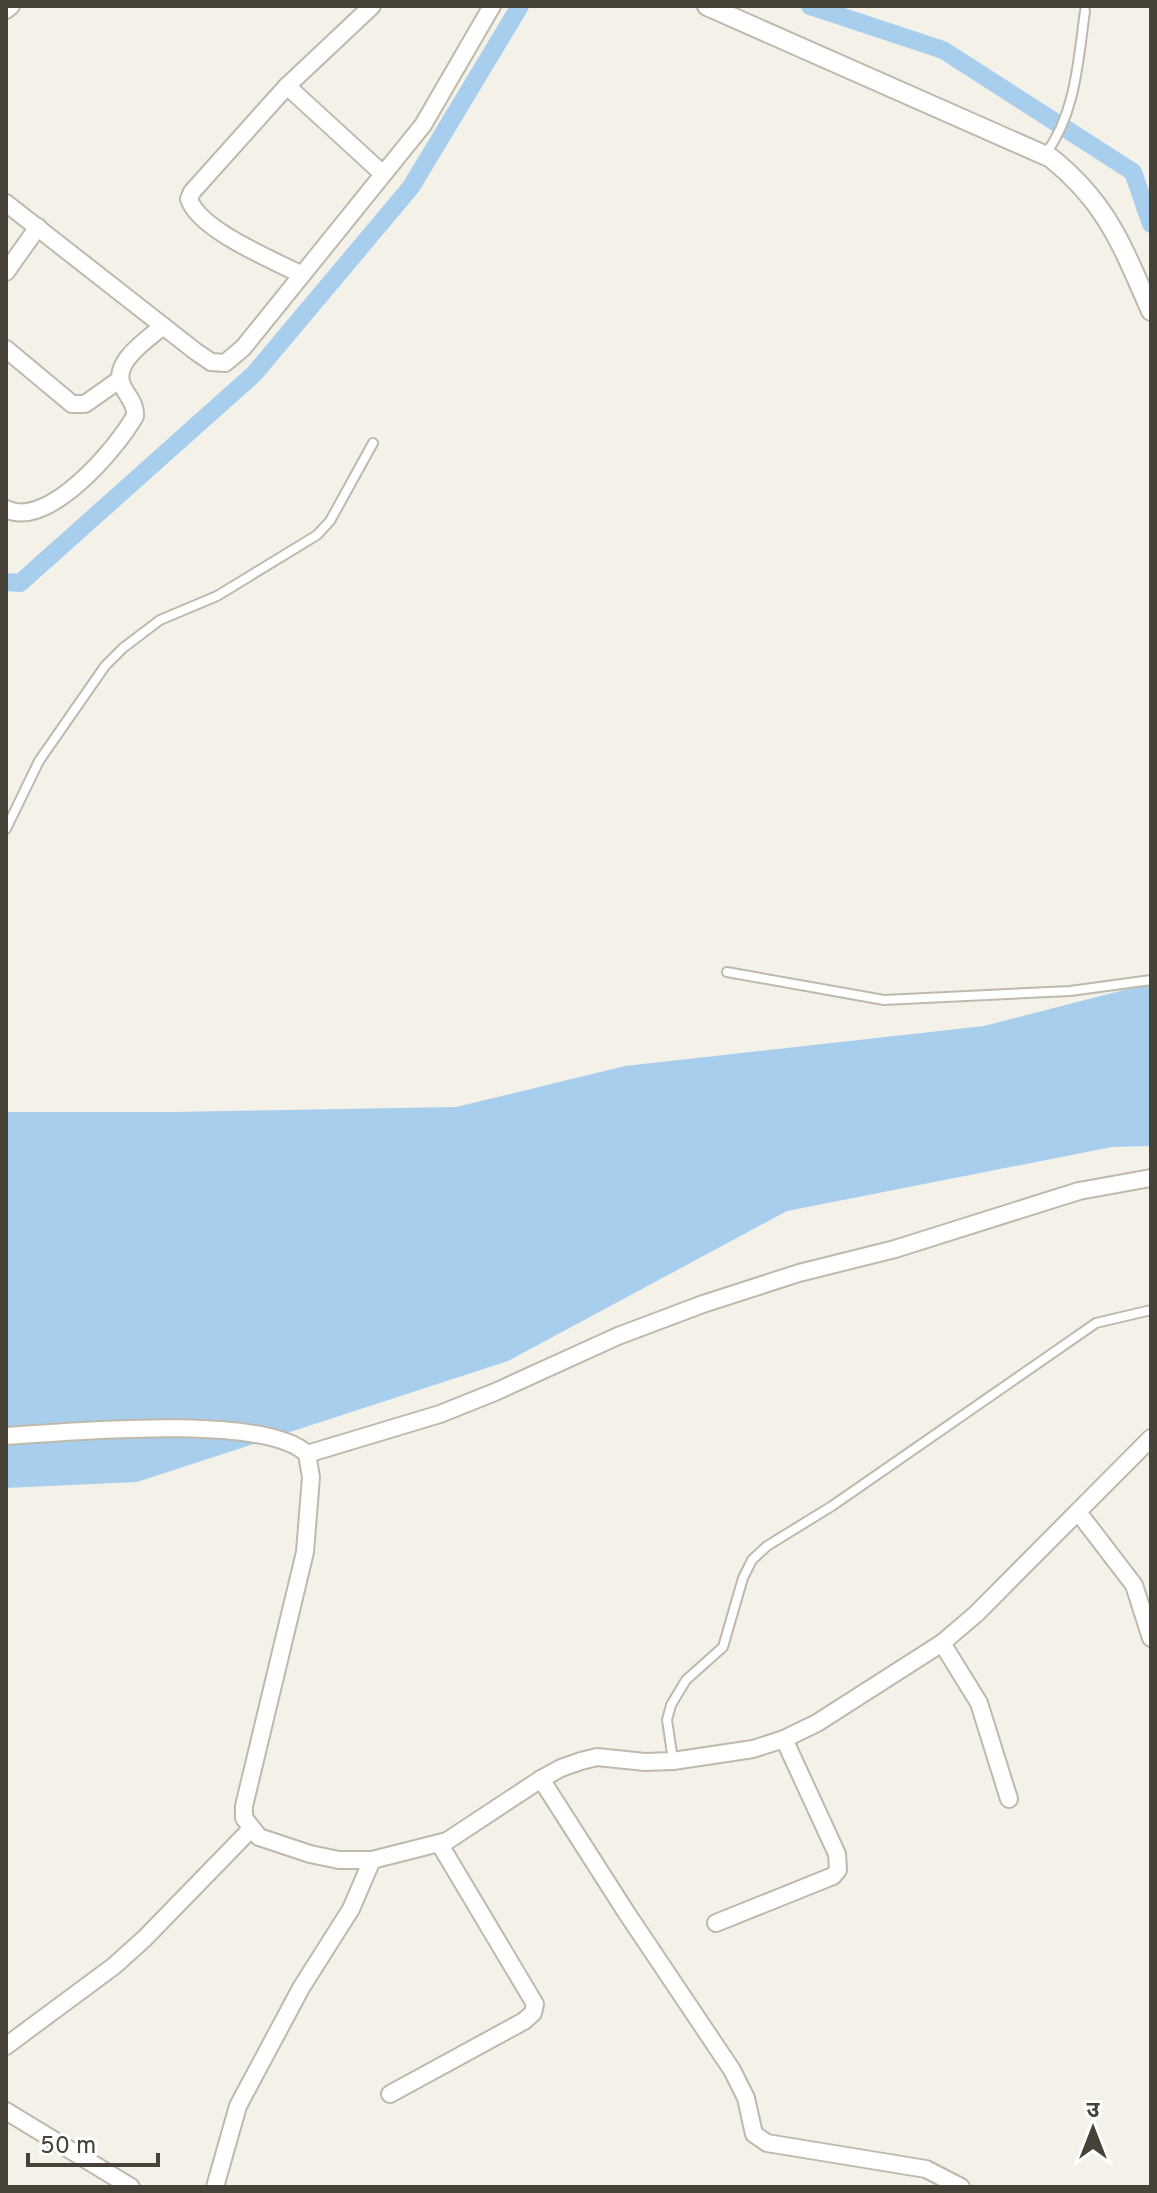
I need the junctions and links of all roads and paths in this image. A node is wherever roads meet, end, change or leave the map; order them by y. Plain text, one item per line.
1 (372, 6) edge
2 (492, 6) edge
3 (707, 6) edge
4 (1085, 11) dead end
5 (287, 86) junction
6 (1049, 150) junction
7 (383, 174) junction
8 (6, 203) edge
9 (38, 227) junction
10 (6, 272) edge
11 (302, 275) junction
12 (1151, 311) edge
13 (163, 326) junction
14 (6, 349) edge
15 (119, 380) junction
16 (373, 443) dead end
17 (6, 509) edge
18 (6, 829) edge
19 (727, 972) dead end
20 (1151, 980) edge
21 (1151, 1178) edge
22 (1151, 1310) edge
23 (6, 1436) edge
24 (1151, 1438) edge
25 (307, 1454) junction
26 (1078, 1512) junction
27 (1151, 1638) edge
28 (942, 1643) junction
29 (784, 1739) junction
30 (673, 1761) junction
31 (541, 1779) junction
32 (1009, 1799) dead end
33 (251, 1829) junction
34 (439, 1843) junction
35 (372, 1860) junction
36 (716, 1923) dead end
37 (6, 2046) edge
38 (390, 2094) dead end
39 (6, 2111) edge
40 (131, 2187) edge
41 (215, 2187) edge
42 (961, 2187) edge

1 - 5 street
2 - 7 street
3 - 6 street
4 - 6 lane
5 - 7 street
5 - 11 street
6 - 12 street
7 - 11 street
8 - 9 street
9 - 10 street
9 - 13 street
11 - 13 street
13 - 15 street
14 - 15 street
15 - 17 street
16 - 18 lane
19 - 20 lane
21 - 25 street
22 - 30 lane
23 - 25 street
24 - 26 street
25 - 33 street
26 - 27 street
26 - 28 street
28 - 29 street
28 - 32 street
29 - 30 street
29 - 36 street
30 - 31 street
31 - 34 street
31 - 42 street
33 - 35 street
33 - 37 street
34 - 35 street
34 - 38 street
35 - 41 street
39 - 40 street

